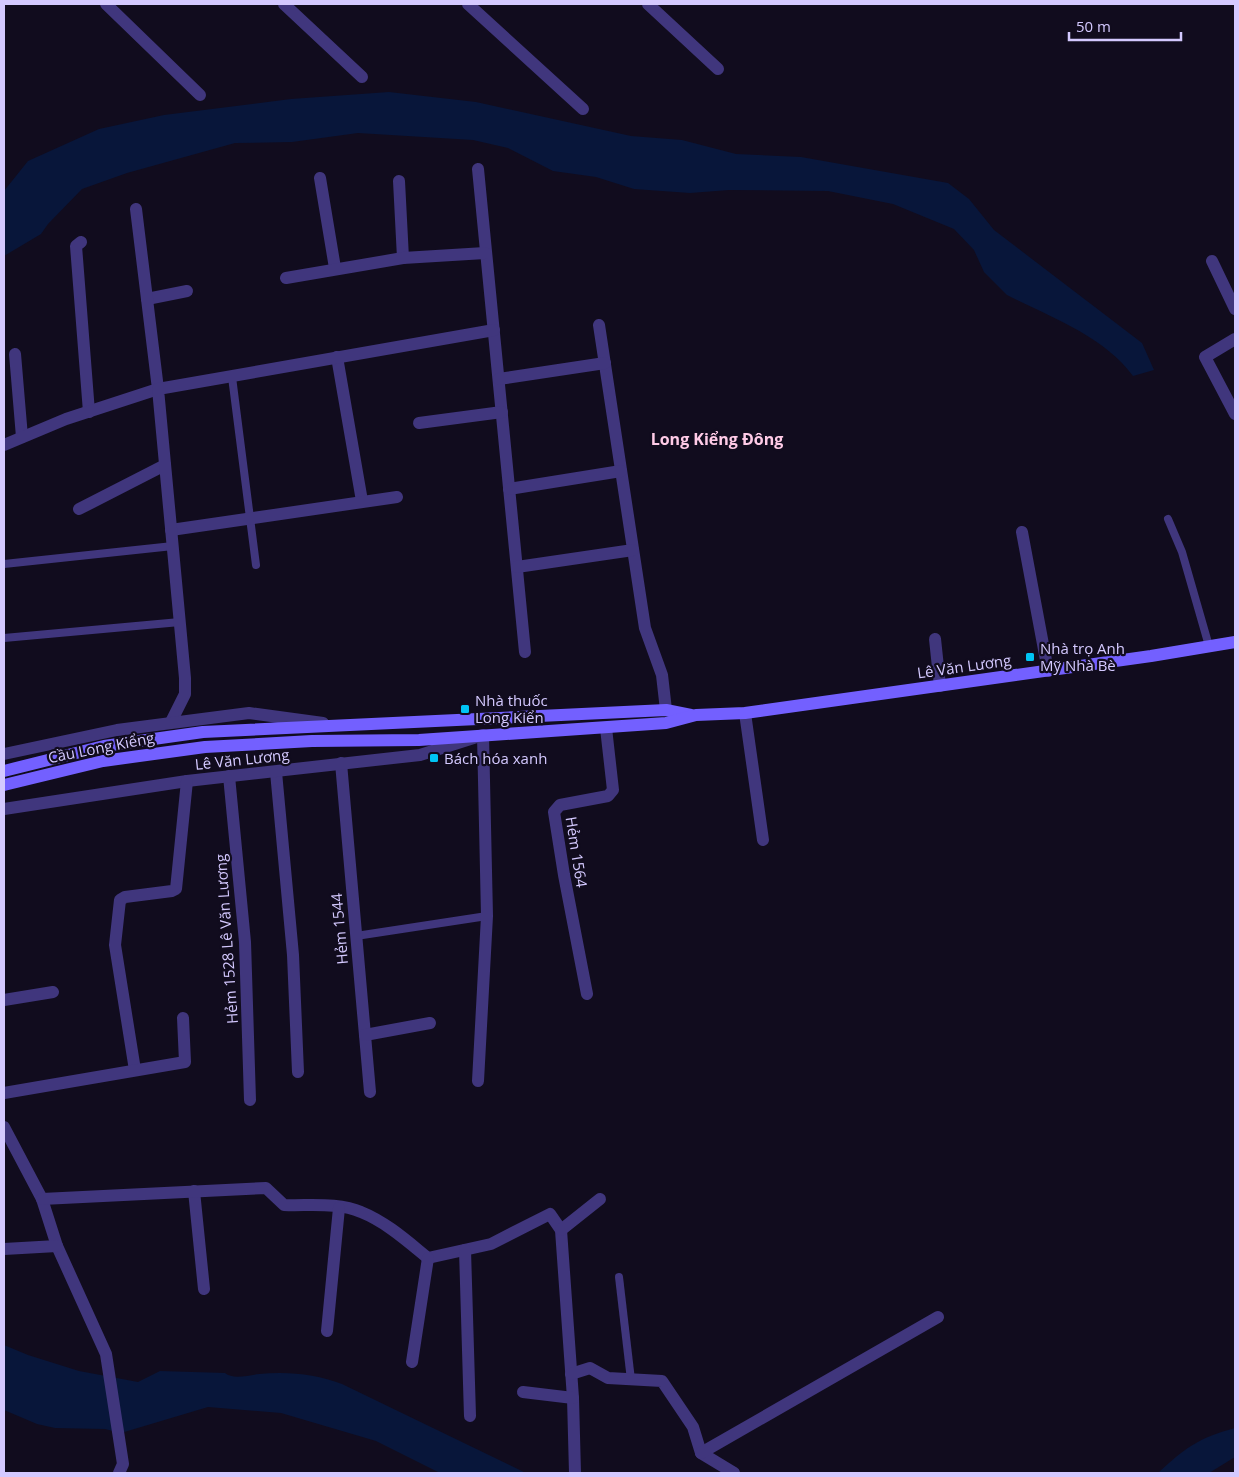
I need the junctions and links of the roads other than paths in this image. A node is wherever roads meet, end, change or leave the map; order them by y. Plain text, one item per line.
1 (108, 4) edge
2 (284, 4) edge
3 (648, 4) edge
4 (477, 7) edge
5 (718, 70) dead end
6 (362, 76) dead end
7 (200, 95) dead end
8 (583, 109) dead end
9 (478, 169) dead end
10 (320, 178) dead end
11 (400, 181) dead end
12 (136, 208) dead end
13 (81, 242) dead end
14 (485, 253) junction
15 (403, 258) junction
16 (1212, 261) dead end
17 (335, 268) junction
18 (286, 278) dead end
19 (187, 291) dead end
20 (147, 299) junction
21 (1235, 310) edge
22 (599, 324) dead end
23 (494, 330) junction
24 (1235, 339) edge
25 (15, 354) dead end
26 (337, 357) junction
27 (605, 362) junction
28 (232, 377) junction
29 (499, 378) junction
30 (158, 389) junction
31 (89, 412) junction
32 (502, 412) junction
33 (1235, 414) edge
34 (419, 423) dead end
35 (22, 437) junction
36 (4, 445) edge
37 (165, 465) junction
38 (621, 471) junction
39 (509, 489) junction
40 (397, 497) dead end
41 (362, 501) junction
42 (79, 508) dead end
43 (250, 518) junction
44 (1168, 519) dead end
45 (171, 530) junction
46 (1022, 532) dead end
47 (173, 546) junction
48 (633, 550) junction
49 (4, 564) edge
50 (256, 565) dead end
51 (517, 567) junction
52 (180, 622) junction
53 (4, 638) edge
54 (935, 642) dead end
55 (1235, 642) edge
56 (1209, 646) junction
57 (525, 652) dead end
58 (1047, 667) junction
59 (939, 682) junction
60 (666, 710) junction
61 (745, 714) junction
62 (696, 716) junction
63 (171, 722) junction
64 (338, 724) junction
65 (606, 728) junction
66 (203, 732) joint
67 (483, 735) junction
68 (205, 747) joint
69 (4, 754) edge
70 (341, 763) junction
71 (4, 771) edge
72 (276, 772) junction
73 (229, 776) junction
74 (187, 781) junction
75 (4, 785) edge
76 (4, 809) edge
77 (763, 840) dead end
78 (487, 916) junction
79 (356, 936) junction
80 (53, 992) dead end
81 (588, 994) dead end
82 (4, 1000) edge
83 (183, 1018) dead end
84 (430, 1023) dead end
85 (365, 1034) junction
86 (135, 1070) junction
87 (298, 1072) dead end
88 (478, 1081) dead end
89 (370, 1092) dead end
90 (4, 1093) edge
91 (250, 1100) dead end
92 (4, 1127) edge
93 (194, 1191) junction
94 (42, 1199) junction
95 (600, 1199) dead end
96 (339, 1208) junction
97 (561, 1230) junction
98 (57, 1246) junction
99 (4, 1249) edge
100 (465, 1250) junction
101 (428, 1258) junction
102 (619, 1277) dead end
103 (204, 1288) dead end
104 (938, 1317) dead end
105 (327, 1331) dead end
106 (412, 1362) dead end
107 (571, 1374) junction
108 (631, 1380) junction
109 (523, 1392) dead end
110 (573, 1398) junction
111 (470, 1416) dead end
112 (701, 1453) junction
113 (121, 1469) edge
114 (575, 1473) edge
115 (734, 1473) edge

1 - 7 street
2 - 6 street
3 - 5 street
4 - 8 street
9 - 14 street
10 - 17 street
11 - 15 street
12 - 20 street
13 - 31 street
14 - 15 street
14 - 23 street
15 - 17 street
16 - 21 street
17 - 18 street
19 - 20 street
20 - 30 street
22 - 27 street
23 - 26 street
23 - 29 street
24 - 33 street
25 - 35 street
26 - 28 street
26 - 41 street
27 - 29 street
27 - 38 street
28 - 30 street
28 - 43 lane
29 - 32 street
30 - 31 street
30 - 37 street
31 - 35 street
32 - 34 street
32 - 39 street
35 - 36 street
37 - 42 street
37 - 45 street
38 - 39 street
38 - 48 street
39 - 51 street
40 - 41 street
41 - 43 street
43 - 45 street
43 - 50 lane
44 - 56 lane
45 - 47 street
46 - 58 street
47 - 49 lane
47 - 52 street
48 - 51 street
48 - 60 street
51 - 57 street
52 - 53 lane
52 - 63 street
54 - 59 street
55 - 56 main road, Lê Văn Lương
56 - 58 main road, Lê Văn Lương
58 - 59 main road, Lê Văn Lương
59 - 61 main road, Lê Văn Lương
60 - 62 main road, Lê Văn Lương
60 - 64 main road, Lê Văn Lương
61 - 62 main road, Lê Văn Lương
61 - 77 street
62 - 65 main road, Lê Văn Lương
63 - 64 street, Lê Văn Lương
63 - 69 street, Lê Văn Lương
64 - 66 main road, Lê Văn Lương
65 - 67 main road, Lê Văn Lương
65 - 81 street, Hẻm 1564
66 - 71 main road, Cầu Long Kiểng
67 - 68 main road, Lê Văn Lương
67 - 70 street, Lê Văn Lương
67 - 78 street
68 - 75 main road, Cầu Long Kiểng
70 - 72 street, Lê Văn Lương
70 - 79 street, Hẻm 1544
72 - 73 street, Lê Văn Lương
72 - 87 street
73 - 74 street, Lê Văn Lương
73 - 91 street, Hẻm 1528 Lê Văn Lương
74 - 76 street, Lê Văn Lương
74 - 86 street
78 - 79 lane
78 - 88 street
79 - 85 street, Hẻm 1544
80 - 82 street
83 - 86 street
84 - 85 street
85 - 89 street, Hẻm 1544
86 - 90 street
92 - 94 street
93 - 94 street
93 - 96 street
93 - 103 street
94 - 98 street
95 - 97 street
96 - 101 street
96 - 105 street
97 - 100 street
97 - 107 street
98 - 99 street
98 - 113 street
100 - 101 street
100 - 111 street
101 - 106 street
102 - 108 lane
104 - 112 street
107 - 108 street
107 - 110 street
108 - 112 street
109 - 110 street
110 - 114 street
112 - 115 street

